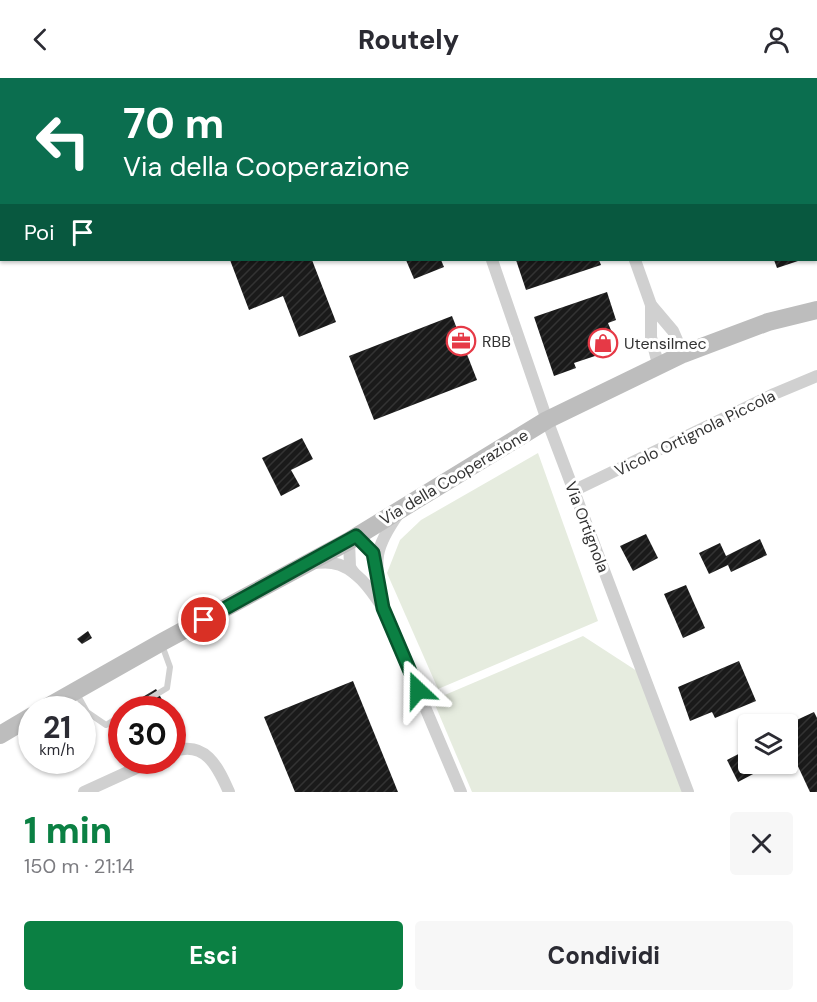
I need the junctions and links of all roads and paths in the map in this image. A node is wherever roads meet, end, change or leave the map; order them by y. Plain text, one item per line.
1 (492, 261) edge
2 (635, 261) edge
3 (651, 305) junction
4 (817, 310) edge
5 (683, 354) junction
6 (658, 364) junction
7 (817, 376) edge
8 (547, 420) junction
9 (573, 491) junction
10 (402, 510) junction
11 (352, 538) junction
12 (309, 563) junction
13 (376, 563) junction
14 (354, 573) junction
15 (383, 608) junction
16 (162, 642) junction
17 (75, 691) junction
18 (66, 696) edge
19 (154, 696) edge
20 (108, 723) edge
21 (18, 724) edge
22 (0, 735) edge
23 (186, 750) edge
24 (123, 774) edge
25 (84, 792) edge
26 (229, 792) edge
27 (461, 792) edge
28 (687, 792) edge

1 - 8 street, Via Ortignola
2 - 3 street
3 - 5 street
3 - 6 street
4 - 5 street, Via della Cooperazione
5 - 6 street, Via della Cooperazione
6 - 8 street, Via della Cooperazione
7 - 9 street, Vicolo Ortignola Piccola
8 - 9 street, Via Ortignola
8 - 10 street, Via della Cooperazione
9 - 28 street, Via Ortignola
10 - 11 street, Via della Cooperazione
10 - 13 street
11 - 12 street, Via della Cooperazione
11 - 13 street
11 - 14 street
12 - 14 street
12 - 16 street, Via della Cooperazione
13 - 15 street
14 - 15 street
15 - 27 street
16 - 17 street, Via della Cooperazione
16 - 19 lane
17 - 18 street, Via della Cooperazione
17 - 20 lane
21 - 22 street
23 - 26 street
24 - 25 street

